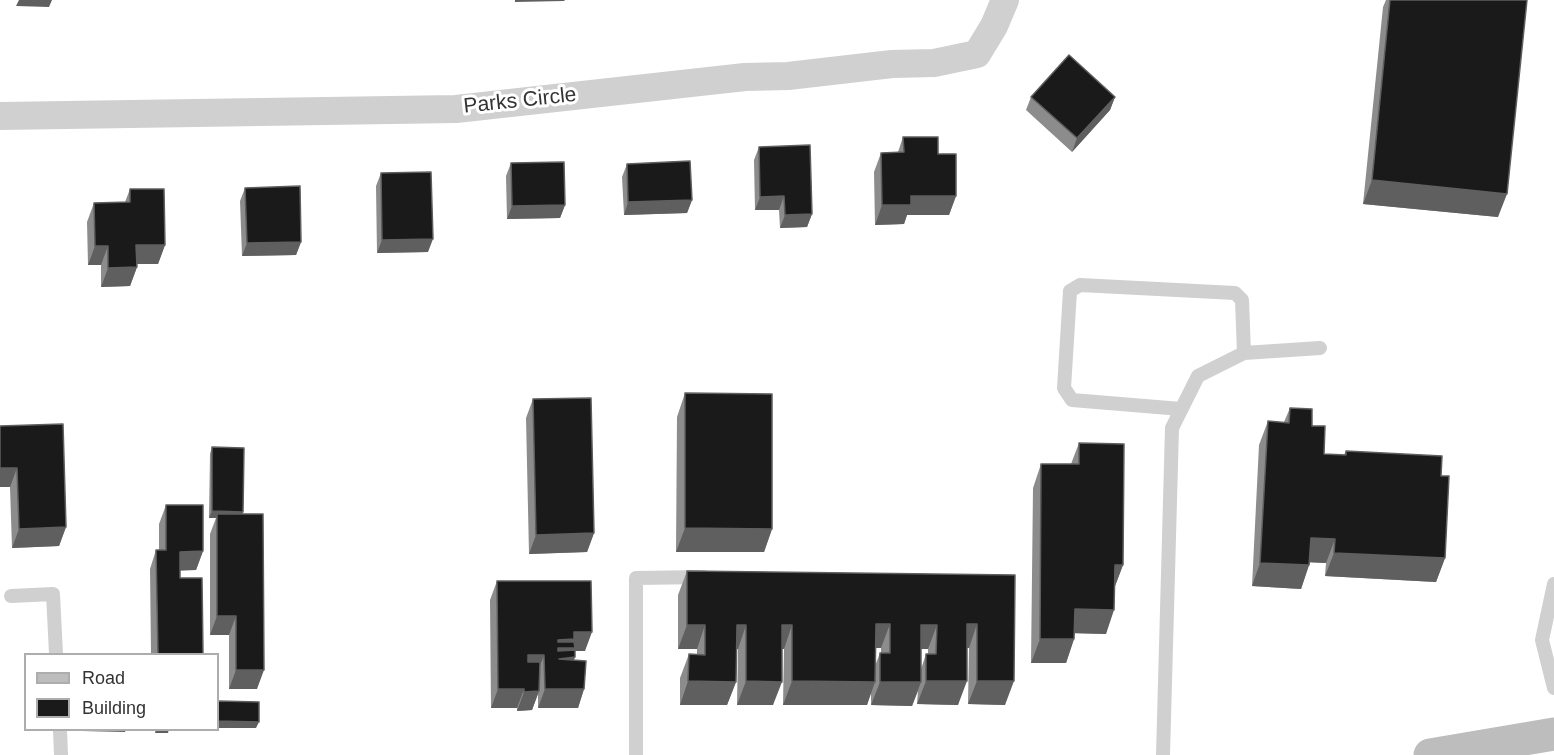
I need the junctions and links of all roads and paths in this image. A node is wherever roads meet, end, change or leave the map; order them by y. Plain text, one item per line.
1 (1005, 0) edge
2 (0, 116) edge
3 (1320, 348) dead end
4 (1244, 353) junction
5 (1181, 409) junction
6 (719, 577) edge
7 (1554, 585) edge
8 (11, 596) dead end
9 (1548, 636) edge
10 (56, 653) edge
11 (1554, 688) edge
12 (60, 731) edge
13 (1543, 742) edge
14 (61, 755) edge
15 (636, 755) edge
16 (1163, 755) edge
17 (1430, 755) edge

1 - 2 street, Parks Circle
3 - 4 lane
4 - 5 lane
4 - 5 lane
5 - 16 lane
6 - 15 lane
7 - 9 lane
8 - 10 lane
9 - 11 lane
12 - 14 lane
13 - 17 main road

